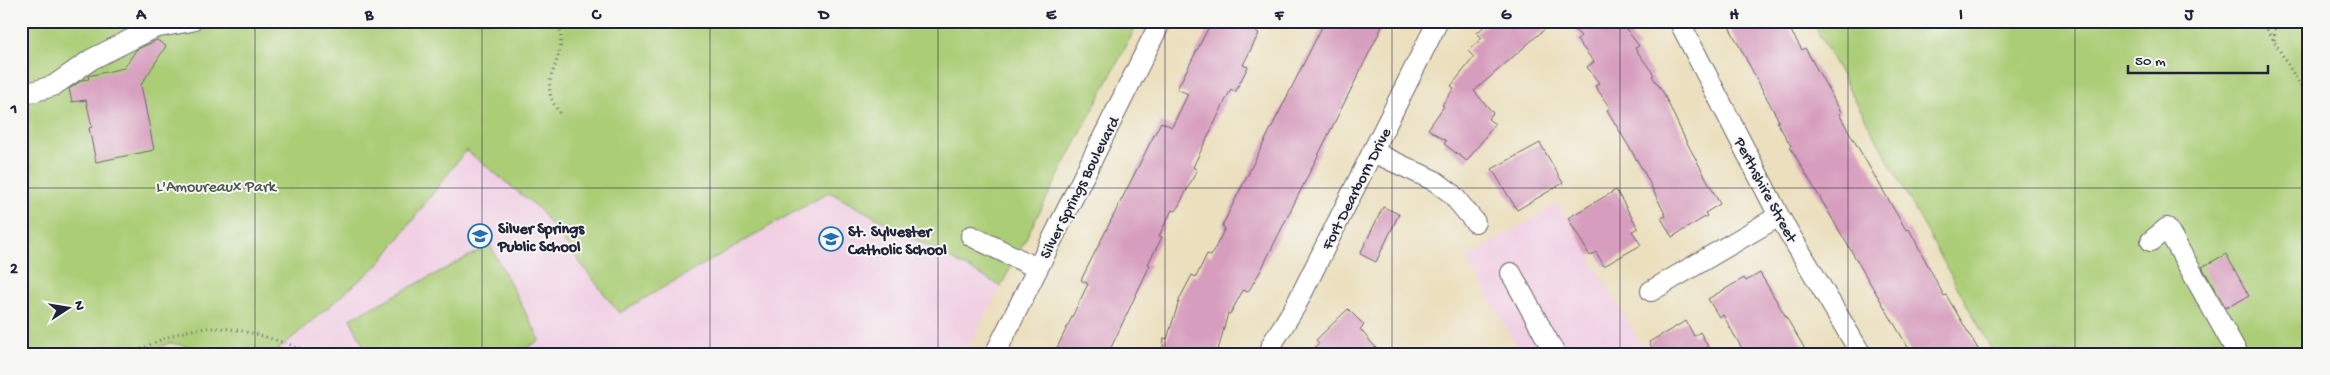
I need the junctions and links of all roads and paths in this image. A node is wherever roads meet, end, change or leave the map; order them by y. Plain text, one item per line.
1 (192, 21) edge
2 (560, 21) edge
3 (1161, 21) edge
4 (1438, 21) edge
5 (1679, 21) edge
6 (2262, 21) edge
7 (2276, 21) edge
8 (2273, 42) junction
9 (21, 95) edge
10 (2309, 100) edge
11 (561, 114) dead end
12 (1373, 152) junction
13 (1779, 216) junction
14 (1475, 222) dead end
15 (971, 236) dead end
16 (2150, 241) dead end
17 (1037, 268) junction
18 (1511, 273) dead end
19 (1652, 291) dead end
20 (132, 354) edge
21 (311, 354) edge
22 (548, 354) edge
23 (562, 354) edge
24 (995, 354) edge
25 (1270, 354) edge
26 (1555, 354) edge
27 (1861, 354) edge
28 (2238, 354) edge

1 - 9 street
2 - 11 path
3 - 17 street, Silver Springs Boulevard
4 - 12 street, Fort Dearborn Drive
5 - 13 street, Perthshire Street
6 - 8 path
7 - 8 path
8 - 10 path
12 - 14 street
12 - 25 street, Fort Dearborn Drive
13 - 19 street
13 - 27 street, Perthshire Street
15 - 17 street
16 - 28 street
17 - 24 street, Silver Springs Boulevard
18 - 26 street
20 - 21 path
22 - 23 path

